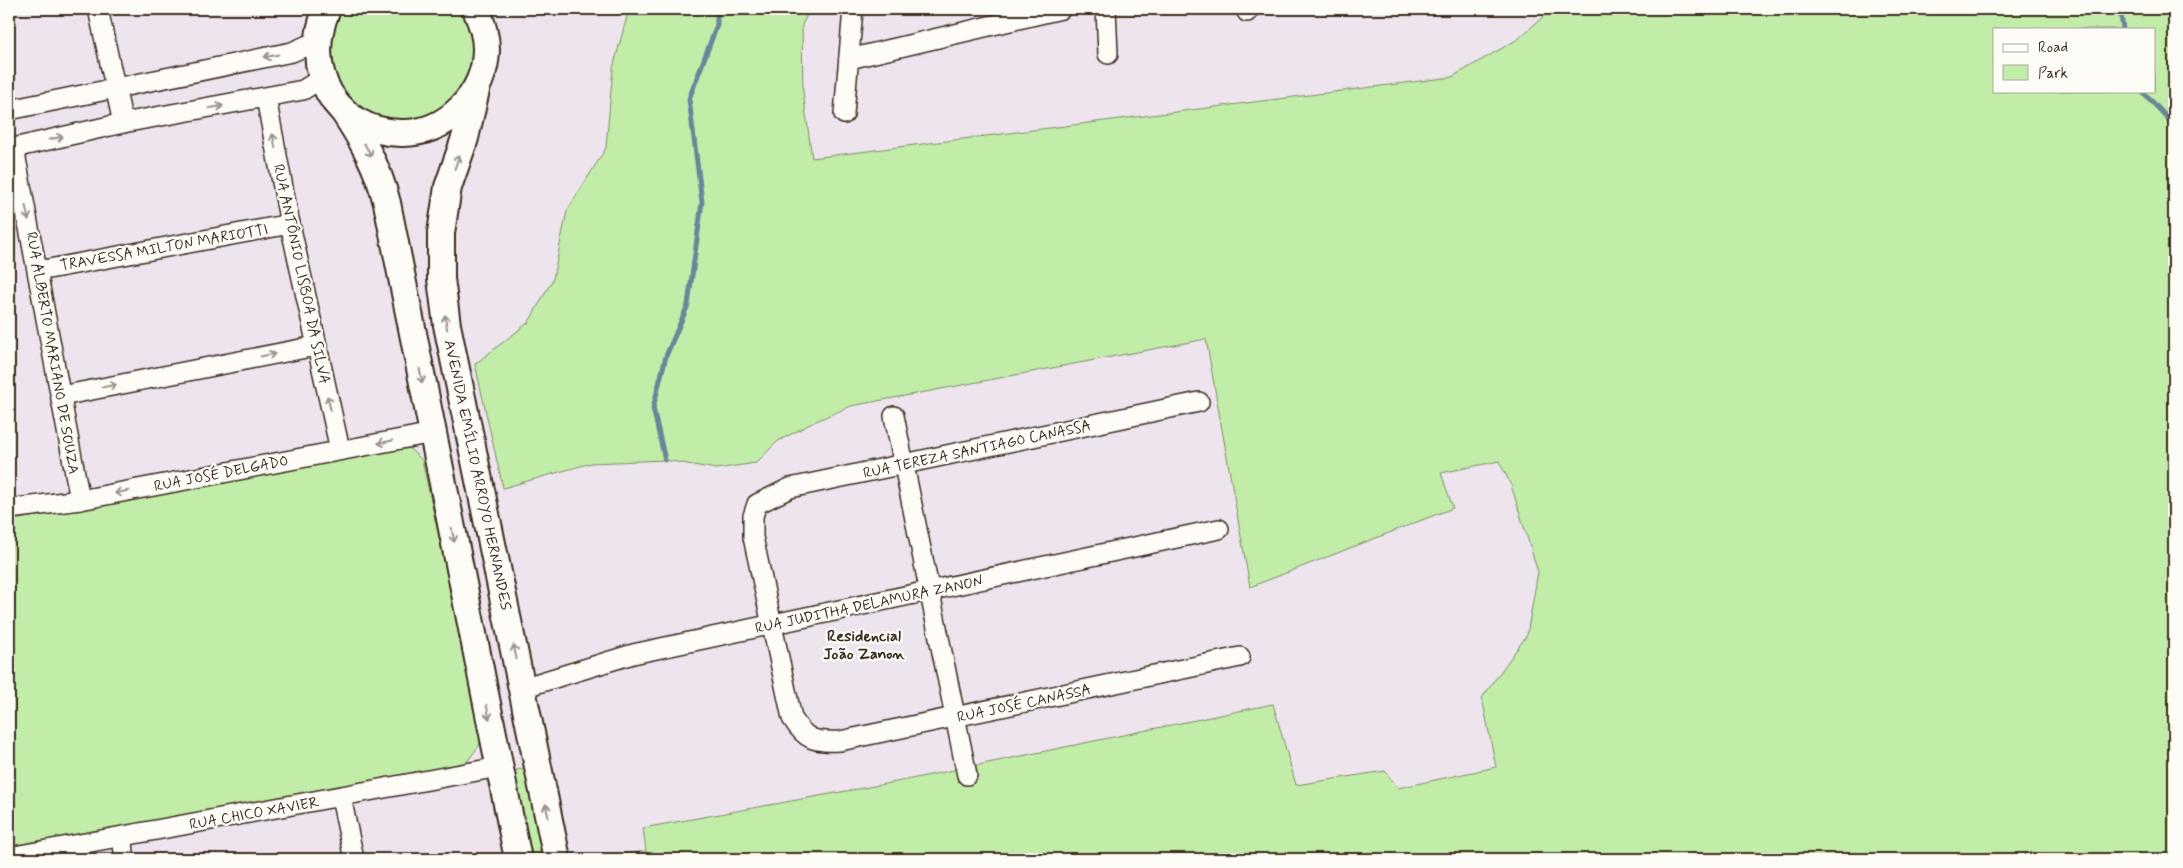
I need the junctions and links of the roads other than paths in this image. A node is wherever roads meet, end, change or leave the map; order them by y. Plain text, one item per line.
1 (98, 9) edge
2 (327, 9) edge
3 (476, 9) edge
4 (853, 9) edge
5 (1061, 9) edge
6 (1106, 9) edge
7 (317, 41) junction
8 (1108, 54) dead end
9 (849, 59) junction
10 (322, 78) junction
11 (115, 88) junction
12 (476, 90) junction
13 (266, 98) junction
14 (342, 109) junction
15 (9, 110) edge
16 (844, 114) dead end
17 (123, 123) junction
18 (11, 148) edge
19 (290, 224) junction
20 (38, 270) junction
21 (316, 346) junction
22 (61, 396) junction
23 (1199, 402) dead end
24 (894, 416) dead end
25 (468, 426) junction
26 (433, 432) junction
27 (340, 450) junction
28 (904, 464) junction
29 (80, 500) junction
30 (9, 509) edge
31 (1218, 529) dead end
32 (930, 590) junction
33 (772, 624) junction
34 (1240, 657) dead end
35 (522, 688) junction
36 (956, 717) junction
37 (536, 755) junction
38 (499, 767) junction
39 (967, 775) dead end
40 (340, 798) junction
41 (122, 837) junction
42 (19, 857) edge
43 (125, 859) edge
44 (354, 859) edge
45 (518, 859) edge
46 (556, 859) edge

1 - 11 street
2 - 7 main road
3 - 12 main road
4 - 9 street
5 - 9 street
6 - 8 street
7 - 10 main road
7 -> 11 street
9 - 16 street
10 - 13 street
10 - 14 main road
11 - 15 street
11 - 17 street
12 - 14 main road
25 -> 12 main road, AVENIDA EMÍLIO ARROYO HERNANDES
17 -> 13 street
19 -> 13 street, RUA ANTÔNIO LISBOA DA SILVA
14 -> 26 main road
18 -> 17 street
18 -> 20 street, RUA ALBERTO MARIANO DE SOUZA
19 - 20 street, TRAVESSA MILTON MARIOTTI
19 - 21 street, RUA ANTÔNIO LISBOA DA SILVA
20 - 22 street, RUA ALBERTO MARIANO DE SOUZA
22 -> 21 street
27 -> 21 street, RUA ANTÔNIO LISBOA DA SILVA
22 - 29 street, RUA ALBERTO MARIANO DE SOUZA
23 - 28 street, RUA TEREZA SANTIAGO CANASSA
24 - 28 street
25 - 26 main road
35 -> 25 main road, AVENIDA EMÍLIO ARROYO HERNANDES
26 -> 27 street, RUA JOSÉ DELGADO
26 -> 38 main road
27 -> 29 street, RUA JOSÉ DELGADO
28 - 32 street
28 - 33 street, RUA TEREZA SANTIAGO CANASSA
29 - 30 street, RUA JOSÉ DELGADO
31 - 32 street, RUA JUDITHA DELAMURA ZANON
32 - 33 street, RUA JUDITHA DELAMURA ZANON
32 - 36 street
33 - 35 street, RUA JUDITHA DELAMURA ZANON
33 - 36 street, RUA JOSÉ CANASSA
34 - 36 street, RUA JOSÉ CANASSA
35 - 37 main road, AVENIDA EMÍLIO ARROYO HERNANDES
36 - 39 street
37 - 38 main road
46 -> 37 main road, AVENIDA EMÍLIO ARROYO HERNANDES
38 - 40 street, RUA CHICO XAVIER
38 - 45 main road
40 - 41 street, RUA CHICO XAVIER
40 - 44 street
41 - 42 street, RUA CHICO XAVIER
41 - 43 street

